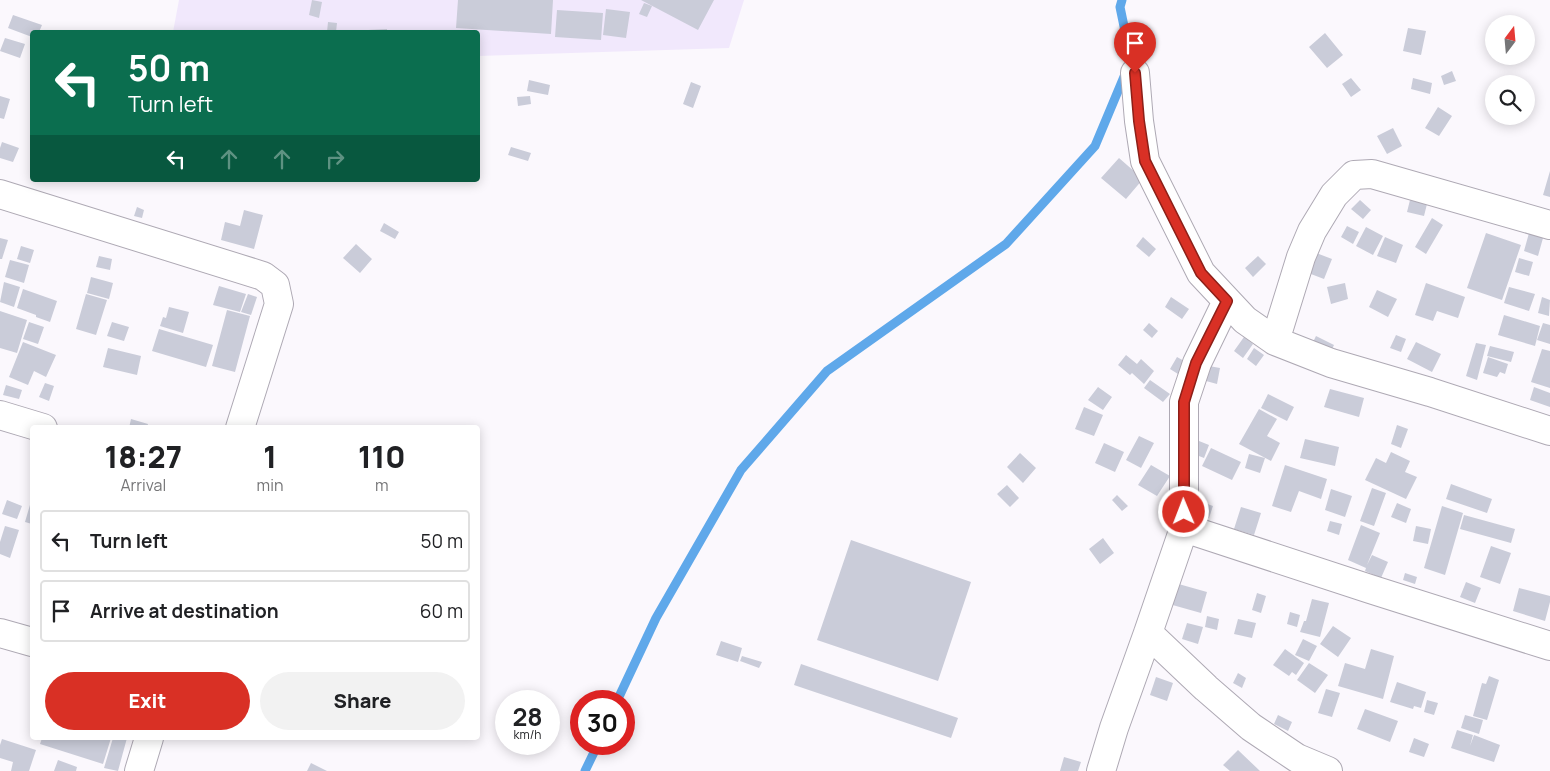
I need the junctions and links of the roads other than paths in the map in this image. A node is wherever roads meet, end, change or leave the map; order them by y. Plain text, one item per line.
1 (1135, 73) dead end
2 (0, 194) edge
3 (1550, 225) edge
4 (1227, 301) junction
5 (1275, 341) junction
6 (0, 415) edge
7 (33, 425) edge
8 (241, 425) edge
9 (1550, 431) edge
10 (1184, 528) junction
11 (0, 633) edge
12 (1148, 634) junction
13 (30, 641) edge
14 (1550, 646) edge
15 (148, 740) edge
16 (140, 771) edge
17 (1101, 771) edge
18 (1328, 771) edge

1 - 4 street
2 - 8 street
3 - 5 street
4 - 5 street
4 - 10 street
5 - 9 street
6 - 7 street
10 - 12 street
10 - 14 street
11 - 13 street
12 - 17 street
12 - 18 street
15 - 16 street

